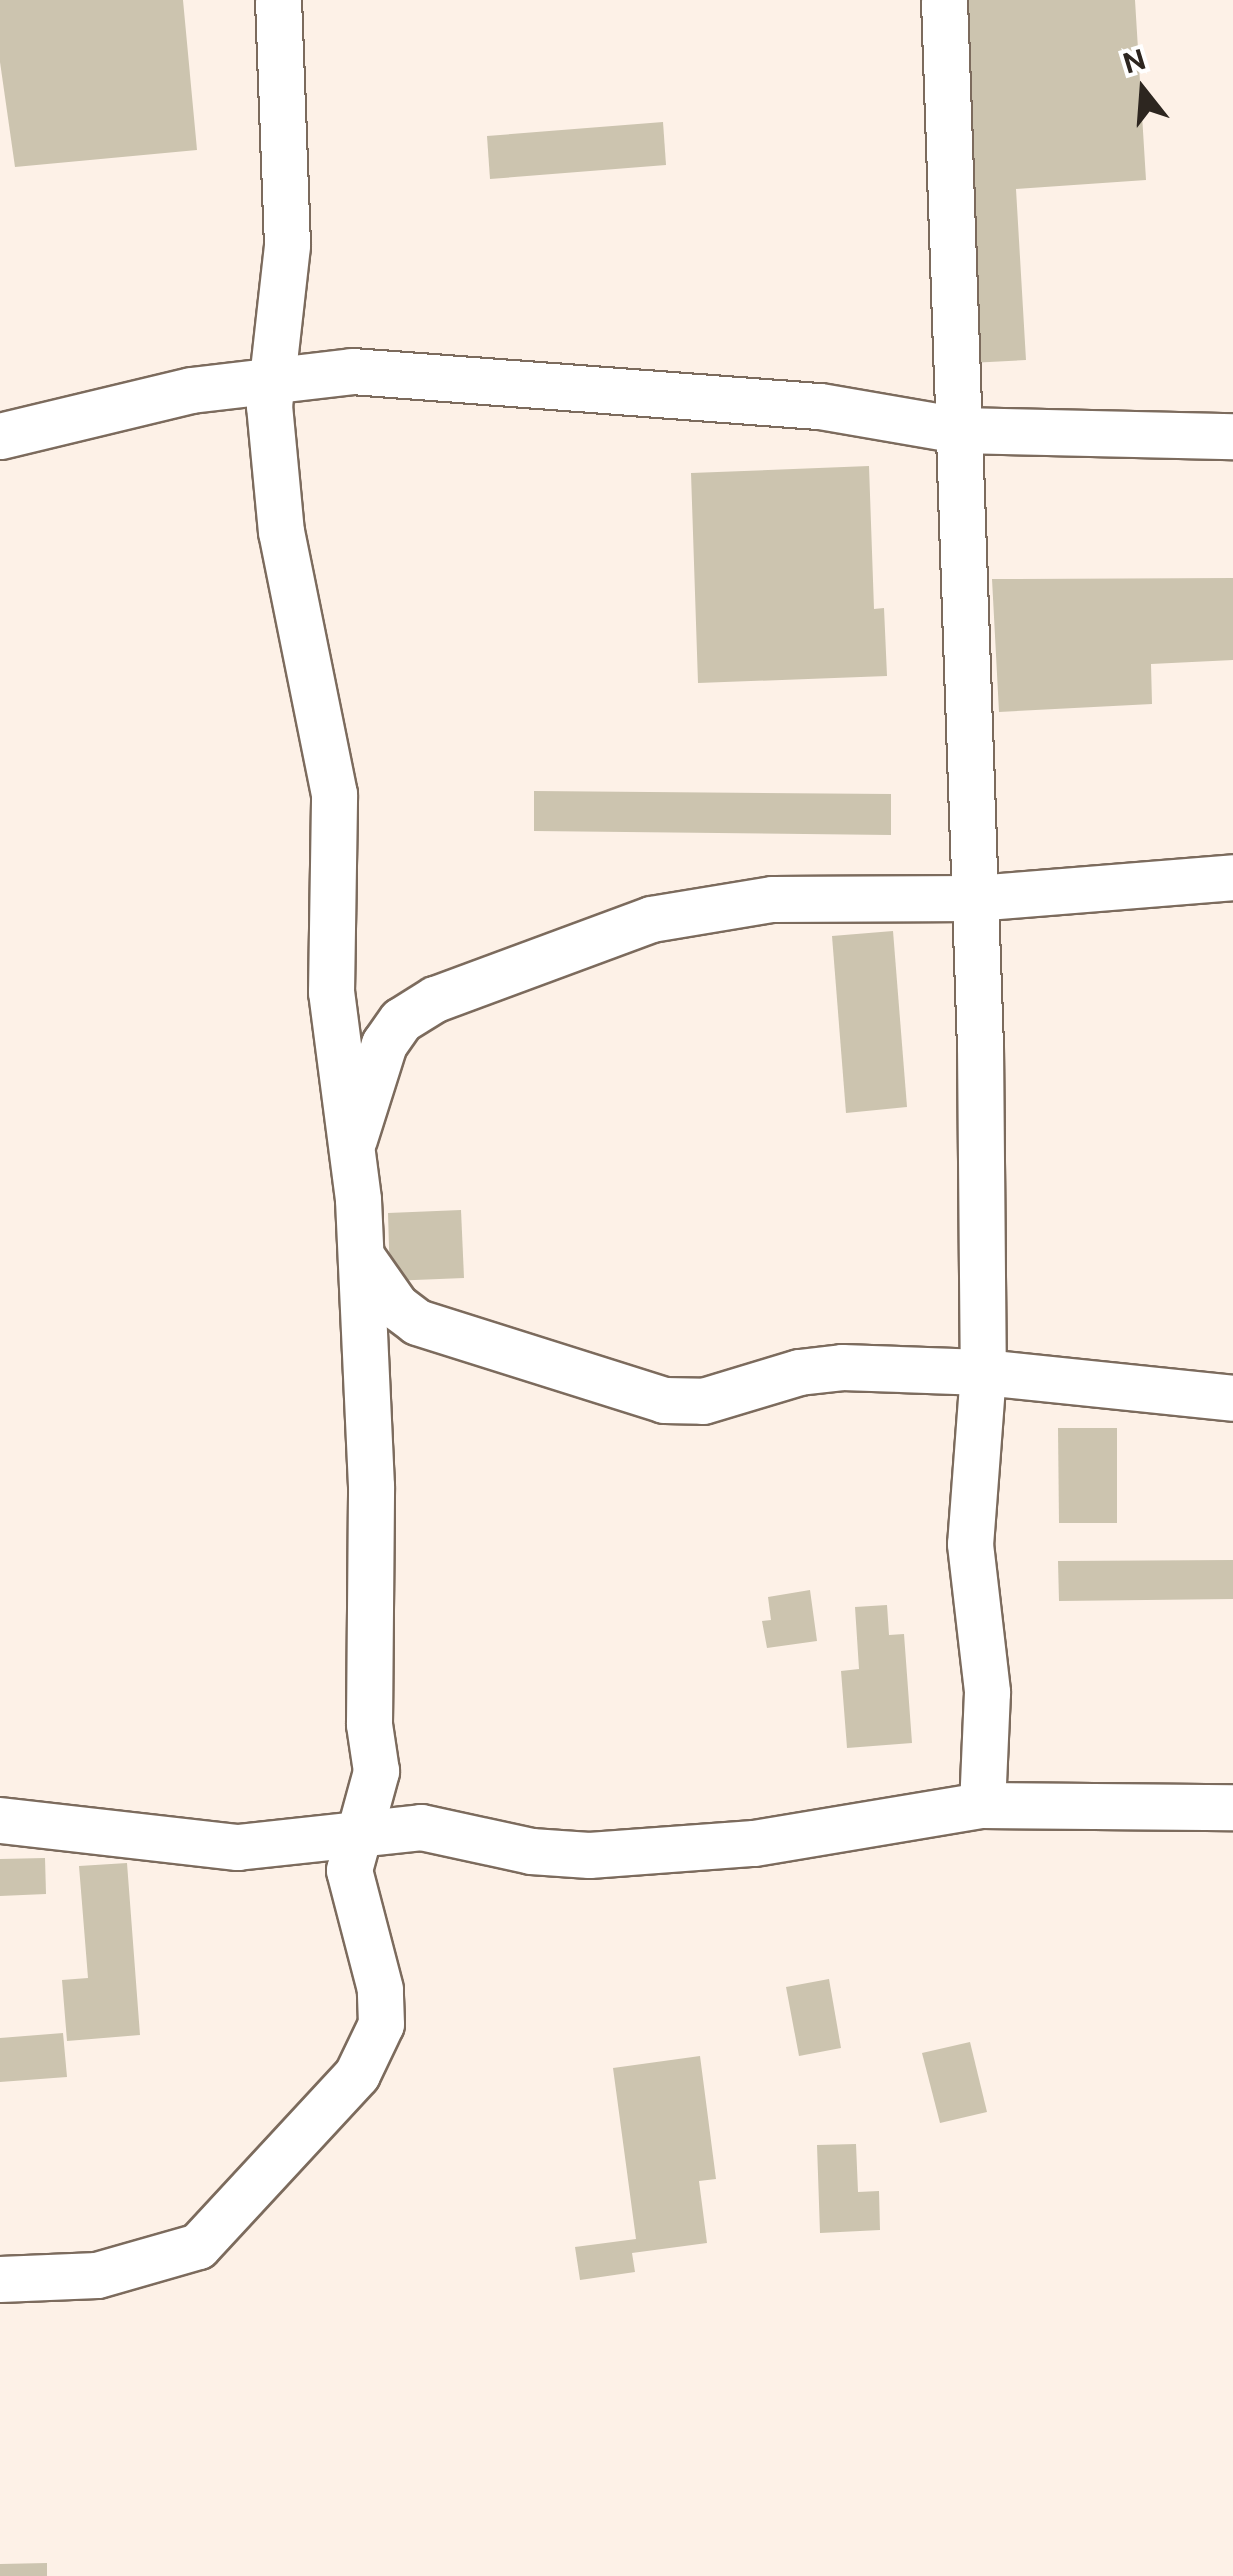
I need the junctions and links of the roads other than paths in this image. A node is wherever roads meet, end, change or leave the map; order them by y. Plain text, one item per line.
1 (278, 0) edge
2 (944, 0) edge
3 (272, 377) junction
4 (959, 430) junction
5 (0, 436) edge
6 (1233, 436) edge
7 (1233, 877) edge
8 (974, 898) junction
9 (351, 1151) junction
10 (361, 1256) junction
11 (984, 1372) junction
12 (1233, 1398) edge
13 (982, 1805) junction
14 (1233, 1808) edge
15 (0, 1820) edge
16 (357, 1835) junction
17 (0, 2279) edge

1 - 3 street
2 - 4 street
3 - 4 street
3 - 5 street
3 - 9 street
4 - 6 street
4 - 8 street
7 - 8 street
8 - 9 street
8 - 11 street
9 - 10 street
10 - 11 street
10 - 16 street
11 - 12 street
11 - 13 street
13 - 14 street
13 - 16 street
15 - 16 street
16 - 17 street

